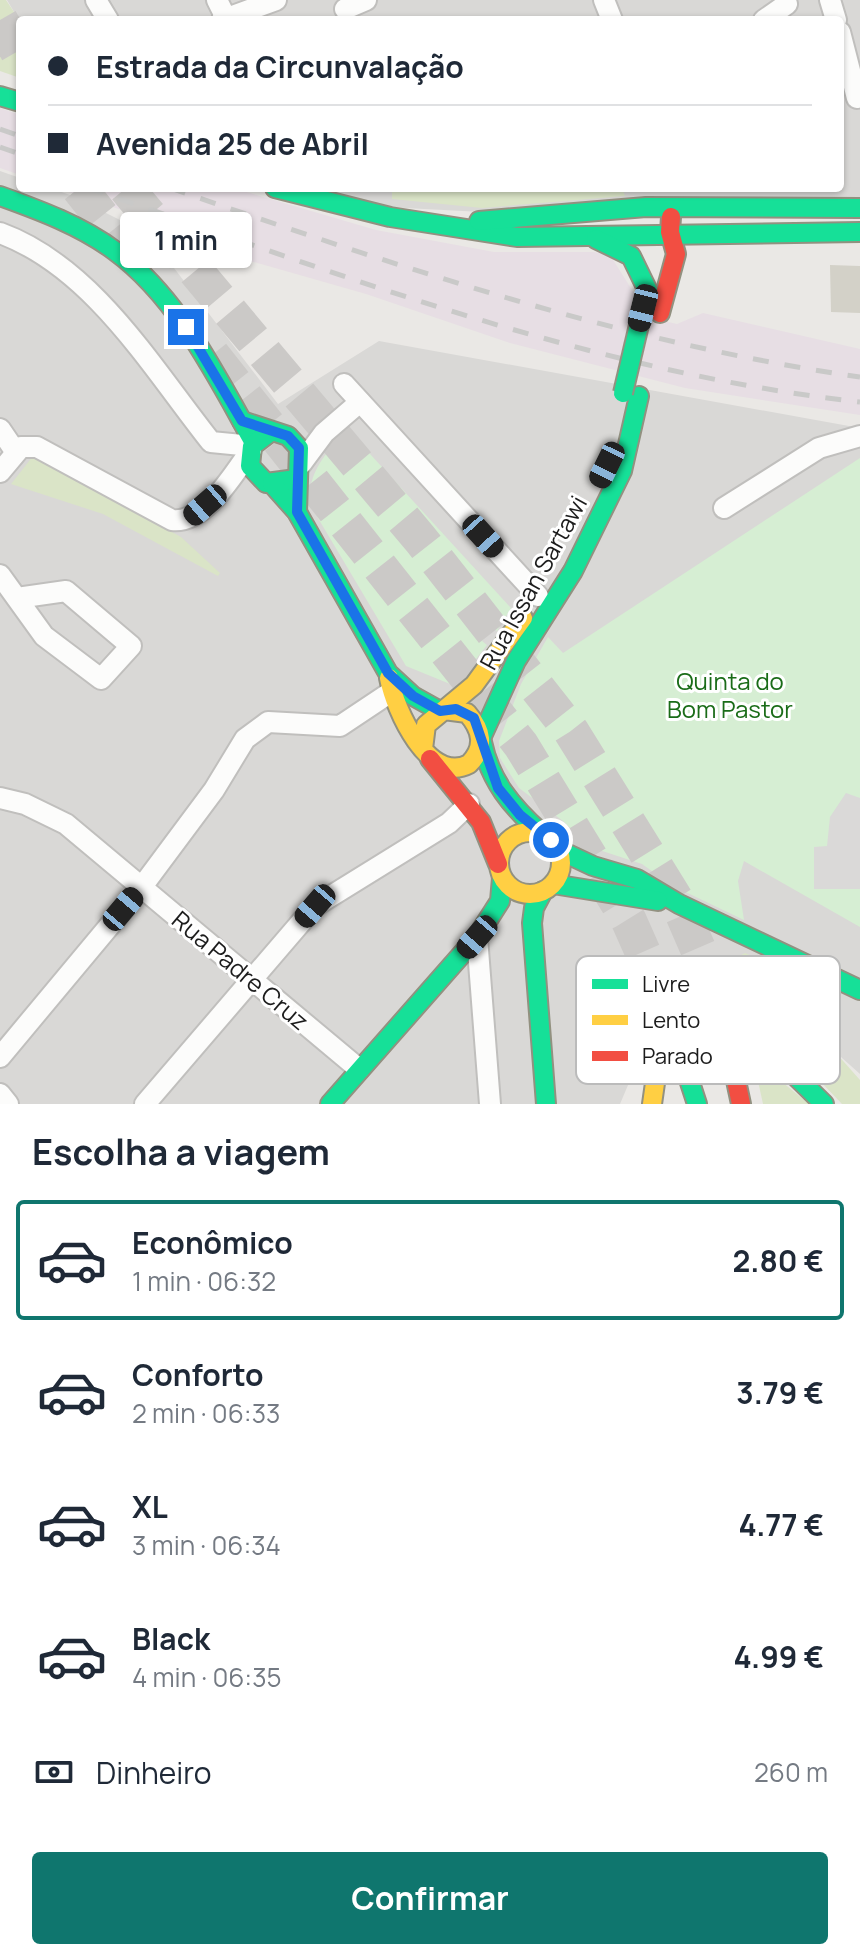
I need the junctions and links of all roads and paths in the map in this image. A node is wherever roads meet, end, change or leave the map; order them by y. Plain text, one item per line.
1 (276, 0) edge
2 (366, 0) edge
3 (345, 10) edge
4 (222, 13) edge
5 (844, 46) edge
6 (844, 79) edge
7 (859, 100) edge
8 (291, 192) edge
9 (860, 192) edge
10 (0, 196) edge
11 (828, 207) junction
12 (672, 208) junction
13 (860, 208) edge
14 (442, 224) junction
15 (670, 232) junction
16 (860, 232) edge
17 (0, 233) edge
18 (746, 233) junction
19 (588, 237) junction
20 (668, 286) junction
21 (650, 304) junction
22 (344, 384) dead end
23 (631, 395) junction
24 (360, 402) junction
25 (242, 421) junction
26 (0, 429) edge
27 (324, 433) junction
28 (282, 434) junction
29 (860, 436) edge
30 (252, 446) junction
31 (18, 449) junction
32 (299, 467) junction
33 (0, 472) edge
34 (269, 484) junction
35 (217, 494) junction
36 (724, 508) dead end
37 (297, 512) junction
38 (0, 575) edge
39 (538, 596) junction
40 (17, 598) junction
41 (390, 683) junction
42 (442, 710) junction
43 (482, 739) junction
44 (426, 754) junction
45 (0, 798) edge
46 (469, 804) junction
47 (541, 833) junction
48 (559, 850) junction
49 (500, 871) junction
50 (141, 888) junction
51 (548, 888) junction
52 (679, 904) junction
53 (477, 937) junction
54 (788, 956) edge
55 (251, 980) junction
56 (840, 980) edge
57 (860, 990) edge
58 (0, 1057) edge
59 (359, 1069) junction
60 (654, 1084) edge
61 (691, 1084) edge
62 (737, 1084) edge
63 (804, 1084) edge
64 (0, 1094) edge
65 (8, 1104) edge
66 (145, 1104) edge
67 (330, 1104) edge
68 (490, 1104) edge
69 (546, 1104) edge
70 (652, 1104) edge
71 (697, 1104) edge
72 (741, 1104) edge
73 (824, 1104) edge

1 - 4 street
2 - 3 street
5 - 7 street
6 - 7 street
8 - 14 main road
9 - 11 main road
10 - 25 main road
11 - 12 main road
11 - 13 main road
12 - 14 main road
12 - 15 main road
14 - 19 main road
15 - 18 main road
15 - 19 main road
15 - 20 main road, Rua Issan Sartawi
15 - 21 main road, Rua Issan Sartawi
16 - 18 main road
17 - 30 street
18 - 20 main road
19 - 21 main road
20 - 21 main road, Rua Issan Sartawi
21 - 23 main road, Rua Issan Sartawi, bridge
22 - 24 street
23 - 39 main road, Rua Issan Sartawi
23 - 43 main road, Rua Issan Sartawi
24 - 27 street
24 - 39 street
25 - 28 main road
25 - 30 main road
26 - 31 street
27 - 28 street
27 - 32 street
28 - 30 main road
28 - 32 main road
29 - 36 street
30 - 34 main road
30 - 35 street
31 - 33 street
31 - 35 street
32 - 34 main road
32 - 37 main road
34 - 35 street
34 - 37 main road
37 - 41 main road
38 - 40 street
39 - 42 main road, Rua Issan Sartawi
40 - 40 street
41 - 42 main road
41 - 44 main road
41 - 50 street
42 - 43 main road
42 - 44 main road
43 - 44 main road
43 - 47 main road
44 - 46 main road
45 - 50 street, Rua Padre Cruz
46 - 49 main road
46 - 55 street
47 - 48 main road
47 - 49 main road
48 - 51 main road
48 - 52 main road
49 - 51 main road
49 - 53 main road
50 - 55 street, Rua Padre Cruz
50 - 58 street
51 - 52 main road
51 - 69 main road
52 - 54 main road
53 - 59 main road
53 - 68 street
55 - 59 street, Rua Padre Cruz
55 - 66 street
56 - 57 main road
59 - 67 main road
60 - 70 main road
61 - 71 main road
62 - 72 main road
63 - 73 main road
64 - 65 street

